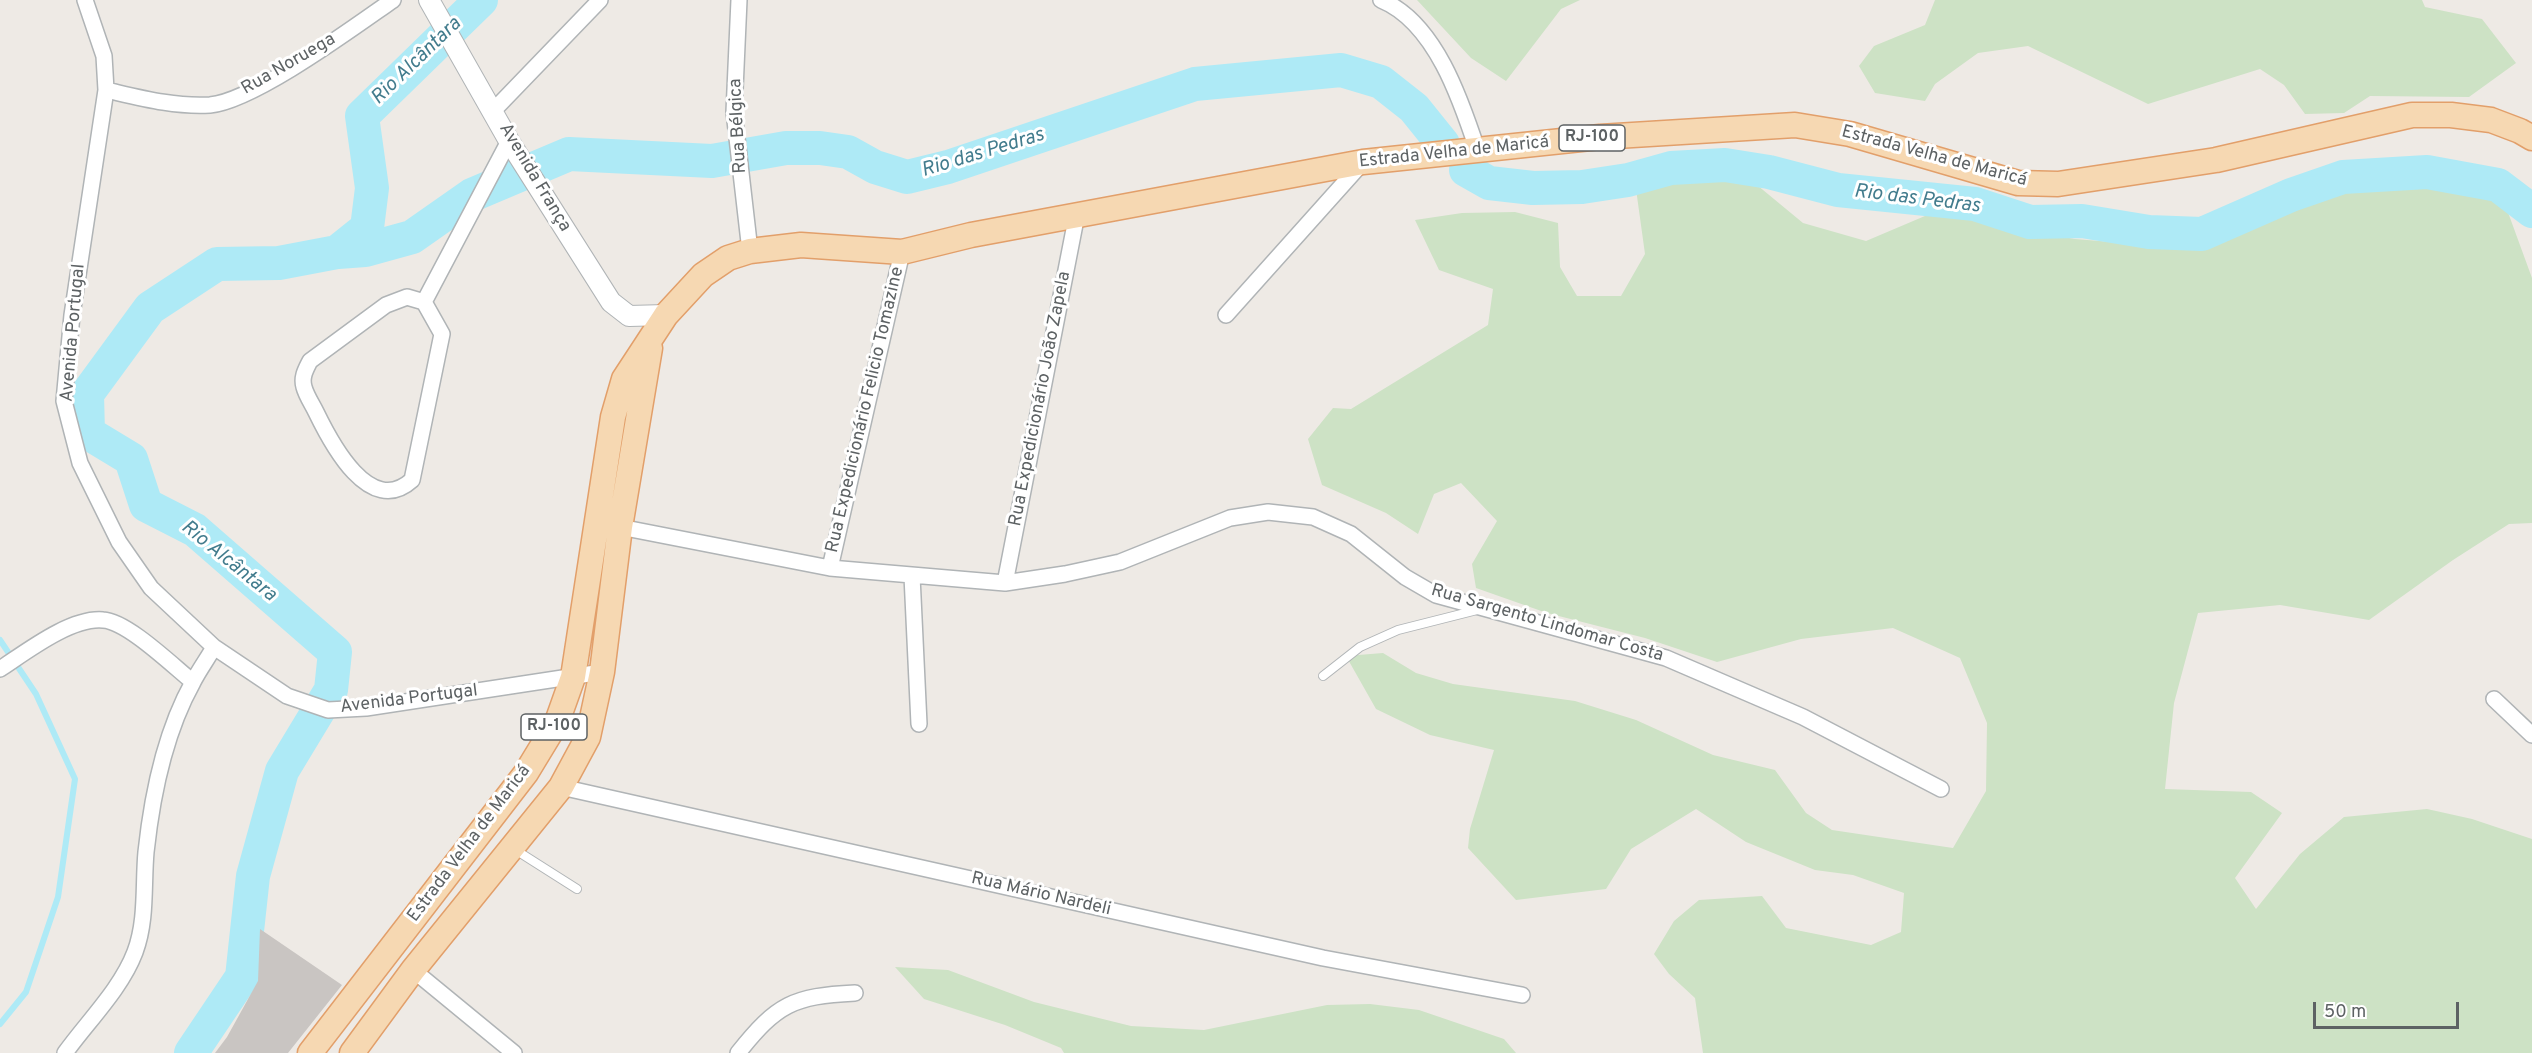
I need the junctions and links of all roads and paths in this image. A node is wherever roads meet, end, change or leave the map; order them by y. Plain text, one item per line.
1 (86, 0) edge
2 (393, 0) edge
3 (600, 0) edge
4 (739, 0) edge
5 (1381, 0) edge
6 (432, 4) edge
7 (106, 90) junction
8 (494, 110) junction
9 (2532, 138) edge
10 (509, 141) junction
11 (1478, 152) junction
12 (1363, 162) junction
13 (1077, 214) junction
14 (750, 251) junction
15 (902, 252) junction
16 (424, 302) junction
17 (666, 315) junction
18 (1226, 315) dead end
19 (652, 337) junction
20 (620, 527) junction
21 (830, 568) junction
22 (912, 576) junction
23 (1005, 583) junction
24 (1482, 609) junction
25 (214, 647) junction
26 (0, 669) edge
27 (602, 672) junction
28 (1323, 676) dead end
29 (573, 677) junction
30 (193, 682) junction
31 (2494, 699) dead end
32 (919, 724) dead end
33 (2532, 735) edge
34 (561, 788) junction
35 (1941, 789) dead end
36 (513, 848) junction
37 (577, 889) dead end
38 (413, 970) junction
39 (855, 993) dead end
40 (1522, 994) dead end
41 (66, 1053) edge
42 (309, 1053) edge
43 (352, 1053) edge
44 (514, 1053) edge
45 (738, 1053) edge

1 - 7 street, Avenida Portugal
2 - 7 street, Rua Noruega
3 - 8 street
4 - 14 street, Rua Bélgica
5 - 11 street
6 - 8 street, Avenida França
7 - 25 street, Avenida Portugal
8 - 10 street, Avenida França
9 - 11 main road, Estrada Velha de Maricá / RJ-100
10 - 16 street
10 - 17 street, Avenida França
11 - 12 main road, Estrada Velha de Maricá / RJ-100
12 - 13 main road, Estrada Velha de Maricá / RJ-100
12 - 18 street
13 - 15 main road, Estrada Velha de Maricá / RJ-100
13 - 23 street, Rua Expedicionário João Zapela
14 - 15 main road, Estrada Velha de Maricá / RJ-100
14 - 17 main road, Estrada Velha de Maricá / RJ-100
15 - 21 street, Rua Expedicionário Felicio Tomazine
16 - 16 street
17 - 19 main road, Estrada Velha de Maricá / RJ-100
19 - 20 main road, Estrada Velha de Maricá / RJ-100
19 - 29 main road, Estrada Velha de Maricá / RJ-100
20 - 21 street, Rua Sargento Lindomar Costa
20 - 27 main road, Estrada Velha de Maricá / RJ-100
21 - 22 street, Rua Sargento Lindomar Costa
22 - 23 street, Rua Sargento Lindomar Costa
22 - 32 street
23 - 24 street, Rua Sargento Lindomar Costa
24 - 28 lane
24 - 35 street, Rua Sargento Lindomar Costa
25 - 29 street, Avenida Portugal
25 - 30 street
26 - 30 street
27 - 29 street, Avenida Portugal
27 - 34 main road, Estrada Velha de Maricá / RJ-100
29 - 42 main road, Estrada Velha de Maricá / RJ-100
30 - 41 street
31 - 33 street
34 - 36 main road, Estrada Velha de Maricá / RJ-100
34 - 40 street, Rua Mário Nardeli
36 - 37 lane
36 - 38 main road, Estrada Velha de Maricá / RJ-100
38 - 43 main road, Estrada Velha de Maricá / RJ-100
38 - 44 street
39 - 45 street

